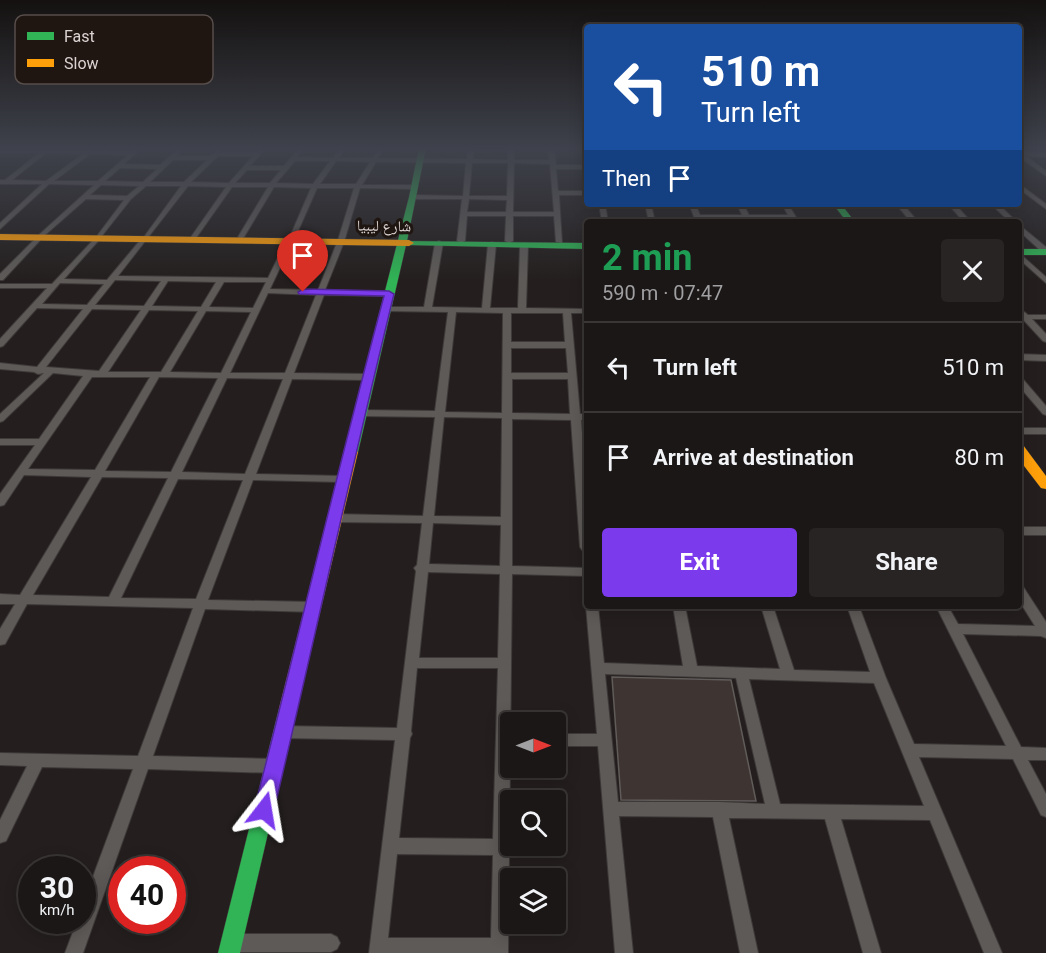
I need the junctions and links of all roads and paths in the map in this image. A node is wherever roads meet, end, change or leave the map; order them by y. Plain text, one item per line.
1 (37, 192) edge
2 (88, 192) edge
3 (134, 192) edge
4 (180, 192) edge
5 (225, 192) edge
6 (268, 192) edge
7 (312, 192) edge
8 (356, 192) edge
9 (414, 192) edge
10 (419, 192) edge
11 (467, 192) edge
12 (510, 192) edge
13 (1028, 192) edge
14 (555, 193) joint
15 (584, 194) edge
16 (83, 197) junction
17 (466, 197) junction
18 (129, 198) junction
19 (510, 198) junction
20 (1045, 205) edge
21 (839, 207) edge
22 (902, 207) edge
23 (954, 207) edge
24 (997, 207) edge
25 (464, 214) junction
26 (510, 214) junction
27 (557, 214) junction
28 (849, 219) edge
29 (912, 219) edge
30 (965, 219) edge
31 (1011, 219) edge
32 (0, 227) edge
33 (1022, 230) edge
34 (0, 236) edge
35 (42, 236) junction
36 (99, 236) junction
37 (146, 237) junction
38 (241, 237) junction
39 (199, 238) junction
40 (291, 240) junction
41 (341, 241) junction
42 (402, 241) junction
43 (461, 241) junction
44 (509, 242) junction
45 (560, 242) junction
46 (439, 243) junction
47 (492, 244) junction
48 (584, 244) edge
49 (584, 244) edge
50 (524, 245) junction
51 (1045, 250) edge
52 (1022, 251) edge
53 (1022, 255) edge
54 (0, 278) edge
55 (166, 279) junction
56 (111, 280) junction
57 (221, 280) junction
58 (271, 280) junction
59 (1046, 281) edge
60 (55, 284) junction
61 (0, 286) edge
62 (266, 291) junction
63 (322, 292) junction
64 (389, 294) junction
65 (36, 306) junction
66 (90, 307) junction
67 (146, 308) junction
68 (202, 309) junction
69 (386, 309) junction
70 (428, 309) junction
71 (452, 309) junction
72 (257, 310) junction
73 (486, 310) junction
74 (507, 310) junction
75 (522, 310) junction
76 (567, 311) junction
77 (584, 311) edge
78 (1022, 313) edge
79 (1026, 317) junction
80 (1046, 317) edge
81 (1046, 339) edge
82 (0, 344) edge
83 (508, 345) junction
84 (570, 345) junction
85 (1022, 357) edge
86 (1046, 358) edge
87 (0, 366) edge
88 (38, 371) junction
89 (50, 372) junction
90 (89, 374) junction
91 (102, 374) junction
92 (160, 374) junction
93 (225, 375) junction
94 (508, 376) junction
95 (573, 376) junction
96 (289, 377) junction
97 (368, 377) junction
98 (1022, 384) edge
99 (1046, 412) edge
100 (359, 413) junction
101 (441, 414) junction
102 (508, 416) junction
103 (575, 417) junction
104 (584, 417) edge
105 (0, 419) edge
106 (1022, 430) edge
107 (1046, 431) edge
108 (0, 442) edge
109 (42, 442) junction
110 (1022, 453) edge
111 (22, 472) junction
112 (97, 472) junction
113 (173, 474) junction
114 (250, 476) junction
115 (342, 478) junction
116 (1046, 485) edge
117 (0, 502) edge
118 (584, 513) edge
119 (333, 518) junction
120 (428, 519) junction
121 (507, 521) junction
122 (1022, 531) edge
123 (1046, 531) edge
124 (420, 568) junction
125 (506, 571) junction
126 (584, 572) edge
127 (1022, 595) edge
128 (0, 599) edge
129 (24, 600) junction
130 (111, 603) junction
131 (200, 605) junction
132 (314, 607) junction
133 (592, 609) edge
134 (680, 609) edge
135 (769, 609) edge
136 (854, 609) edge
137 (943, 609) edge
138 (953, 629) junction
139 (1045, 632) edge
140 (0, 640) edge
141 (412, 663) junction
142 (504, 663) junction
143 (599, 668) junction
144 (692, 671) junction
145 (741, 672) junction
146 (789, 675) junction
147 (879, 678) junction
148 (505, 712) edge
149 (283, 732) junction
150 (405, 734) junction
151 (566, 740) edge
152 (605, 740) junction
153 (909, 750) junction
154 (1018, 754) junction
155 (1046, 754) edge
156 (0, 759) edge
157 (37, 761) junction
158 (142, 764) junction
159 (274, 766) junction
160 (610, 809) junction
161 (719, 809) junction
162 (774, 810) junction
163 (1046, 810) edge
164 (831, 812) junction
165 (935, 813) junction
166 (0, 836) edge
167 (392, 846) junction
168 (500, 847) joint
169 (331, 943) dead end
170 (230, 948) edge
171 (379, 950) edge
172 (499, 950) edge
173 (74, 953) edge
174 (624, 953) edge
175 (749, 953) edge
176 (872, 953) edge
177 (993, 953) edge

1 - 32 street
2 - 16 street
3 - 18 street
4 - 37 street
5 - 39 street
6 - 38 street
7 - 40 street
8 - 41 street
9 - 42 street
10 - 17 street
11 - 17 street
12 - 19 street
13 - 20 street
14 - 15 street
14 - 27 street
16 - 18 street
16 - 35 street
17 - 19 street
17 - 25 street
18 - 36 street
19 - 26 street
21 - 28 street
22 - 29 street
23 - 30 street
24 - 31 street
25 - 26 street
25 - 43 street
26 - 27 street
26 - 44 street
27 - 45 street
33 - 51 street
34 - 35 street, شارع ليبيا
35 - 36 street, شارع ليبيا
35 - 54 street
36 - 37 street, شارع ليبيا
36 - 60 street
37 - 39 street, شارع ليبيا
37 - 56 street
38 - 39 street, شارع ليبيا
38 - 40 street, شارع ليبيا
39 - 40 street, شارع ليبيا
40 - 41 street, شارع ليبيا
40 - 58 street
41 - 42 street, شارع ليبيا
41 - 63 street
42 - 43 street, شارع ليبيا
42 - 46 street, شارع ليبيا
42 - 64 street
43 - 44 street, شارع ليبيا
44 - 45 street, شارع ليبيا
45 - 48 street, شارع ليبيا
46 - 47 street, شارع ليبيا
46 - 70 street
47 - 50 street, شارع ليبيا
47 - 73 street
49 - 50 street, شارع ليبيا
50 - 75 street
51 - 52 street
53 - 59 street
55 - 56 street
55 - 57 street
55 - 67 street
56 - 60 street
56 - 66 street
57 - 58 street
57 - 68 street
58 - 62 street
60 - 61 street
60 - 65 street
62 - 63 street
62 - 72 street
63 - 64 street
63 - 96 street
64 - 69 street
65 - 66 street
65 - 82 street
66 - 67 street
66 - 88 street
67 - 68 street
67 - 91 street
68 - 72 street
68 - 92 street
69 - 70 street
69 - 97 street
70 - 71 street
71 - 73 street
71 - 101 street
72 - 93 street
73 - 74 street
74 - 75 street
74 - 83 street
75 - 76 street
76 - 77 street
76 - 84 street
78 - 79 street
79 - 80 street
79 - 81 street
83 - 84 street
83 - 94 street
84 - 95 street
85 - 86 street
87 - 88 street
88 - 89 street
89 - 90 street
89 - 105 street
90 - 91 street
90 - 109 street
91 - 92 street
92 - 93 street
92 - 112 street
93 - 96 street
93 - 113 street
94 - 95 street
94 - 102 street
95 - 103 street
96 - 97 street
96 - 114 street
97 - 100 street
98 - 99 street
100 - 101 street
100 - 115 street
101 - 102 street
101 - 120 street
102 - 103 street
102 - 121 street
103 - 104 street
103 - 118 street
106 - 107 street
108 - 109 street
109 - 111 street
110 - 116 street
111 - 112 street
111 - 117 street
112 - 113 street
112 - 129 street
113 - 114 street
113 - 130 street
114 - 115 street
114 - 131 street
115 - 119 street
119 - 120 street
119 - 132 street
120 - 121 street
120 - 124 street
121 - 125 street
122 - 123 street
124 - 125 street
124 - 141 street
125 - 126 street
125 - 142 street
127 - 139 street
128 - 129 street
129 - 130 street
129 - 140 street
130 - 131 street
131 - 132 street
131 - 158 street
132 - 149 street
133 - 143 street
134 - 144 street
135 - 146 street
136 - 147 street
137 - 138 street
138 - 139 street
138 - 154 street
141 - 142 street
141 - 150 street
142 - 148 street
143 - 144 street
143 - 152 street
144 - 145 street
145 - 146 street
145 - 162 street
146 - 147 street
147 - 153 street
149 - 150 street
149 - 159 street
150 - 167 street
151 - 152 street
152 - 160 street
153 - 154 street
153 - 165 street
154 - 155 street
154 - 163 street
156 - 157 street
157 - 158 street
157 - 166 street
158 - 159 street
158 - 173 street
159 - 170 street
160 - 161 street
160 - 174 street
161 - 162 street
161 - 175 street
162 - 164 street
164 - 165 street
164 - 176 street
165 - 177 street
167 - 168 street
167 - 171 street
168 - 172 street
169 - 170 street
171 - 172 street

